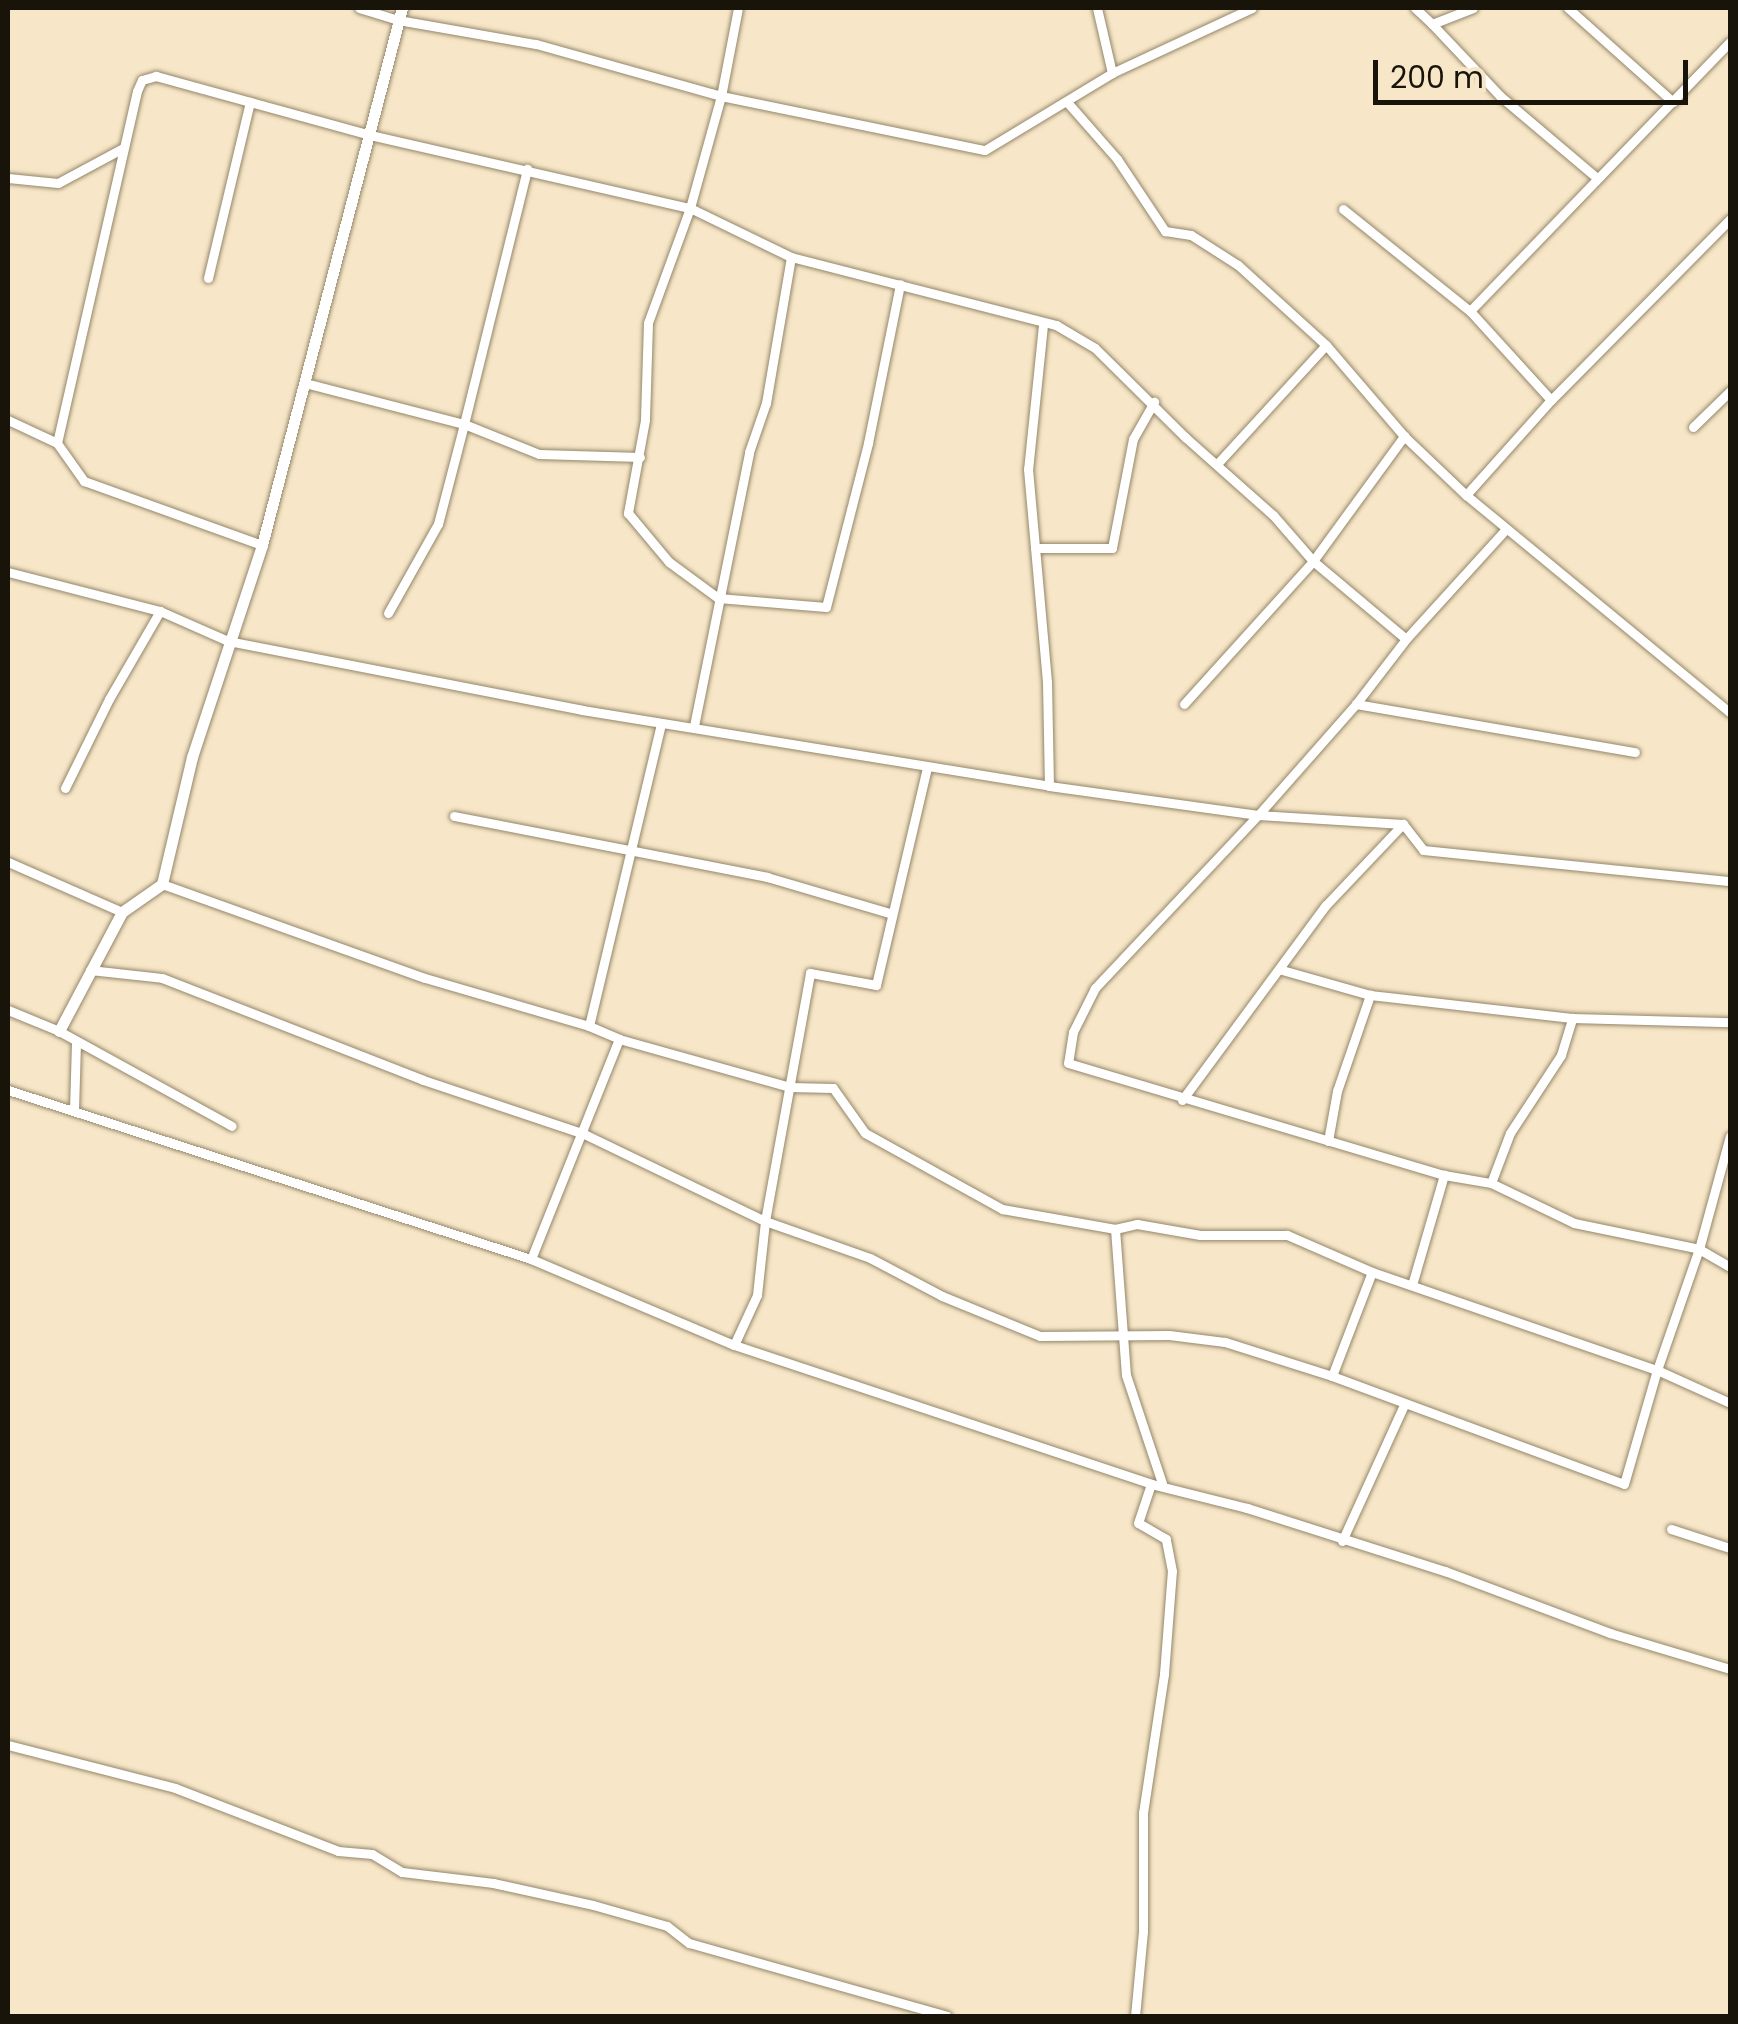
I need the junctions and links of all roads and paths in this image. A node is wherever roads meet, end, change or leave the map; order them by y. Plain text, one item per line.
1 (359, 8) edge
2 (738, 8) edge
3 (1097, 8) edge
4 (1252, 8) edge
5 (1415, 8) edge
6 (1473, 8) edge
7 (1568, 8) edge
8 (400, 14) edge
9 (1432, 24) junction
10 (1730, 42) edge
11 (1112, 74) junction
12 (721, 96) junction
13 (250, 102) junction
14 (1068, 102) junction
15 (1673, 102) junction
16 (370, 136) junction
17 (123, 148) junction
18 (527, 169) junction
19 (1596, 176) junction
20 (8, 178) edge
21 (690, 208) junction
22 (1343, 209) dead end
23 (1730, 219) edge
24 (790, 256) junction
25 (208, 278) dead end
26 (900, 284) junction
27 (1470, 311) junction
28 (1044, 326) junction
29 (1326, 346) junction
30 (305, 383) junction
31 (1730, 391) edge
32 (1550, 400) junction
33 (1154, 402) junction
34 (8, 420) edge
35 (464, 424) junction
36 (1693, 427) dead end
37 (1404, 436) junction
38 (56, 443) junction
39 (640, 457) junction
40 (1217, 464) junction
41 (1466, 495) junction
42 (1506, 530) junction
43 (262, 545) junction
44 (1035, 548) junction
45 (1313, 561) junction
46 (8, 572) edge
47 (718, 598) junction
48 (160, 610) junction
49 (388, 614) dead end
50 (1406, 640) junction
51 (228, 641) junction
52 (1184, 704) dead end
53 (1356, 704) junction
54 (1730, 713) edge
55 (661, 723) junction
56 (694, 726) junction
57 (1634, 752) dead end
58 (927, 768) junction
59 (1048, 786) junction
60 (65, 788) dead end
61 (1258, 815) junction
62 (454, 816) dead end
63 (1403, 824) junction
64 (628, 852) junction
65 (8, 862) edge
66 (1730, 881) edge
67 (162, 884) junction
68 (122, 912) junction
69 (890, 912) junction
70 (90, 970) junction
71 (1282, 970) junction
72 (1370, 995) junction
73 (8, 1010) edge
74 (1572, 1018) junction
75 (1730, 1022) edge
76 (588, 1026) junction
77 (60, 1031) junction
78 (619, 1040) junction
79 (76, 1041) junction
80 (790, 1087) junction
81 (8, 1090) edge
82 (1182, 1100) junction
83 (74, 1110) junction
84 (232, 1126) dead end
85 (584, 1134) junction
86 (1730, 1136) edge
87 (1328, 1141) junction
88 (1444, 1175) junction
89 (1491, 1183) junction
90 (765, 1221) junction
91 (1115, 1229) junction
92 (1700, 1250) junction
93 (531, 1259) junction
94 (1730, 1267) edge
95 (1372, 1272) junction
96 (1412, 1285) junction
97 (1124, 1338) junction
98 (734, 1345) junction
99 (1657, 1370) junction
100 (1332, 1376) junction
101 (1730, 1403) edge
102 (1404, 1405) junction
103 (1156, 1484) junction
104 (1672, 1529) dead end
105 (1342, 1541) junction
106 (1730, 1548) edge
107 (1730, 1669) edge
108 (8, 1745) edge
109 (947, 2016) edge
110 (1135, 2016) edge

1 - 8 street
2 - 12 street
3 - 11 street
4 - 11 street
5 - 9 street
6 - 9 street
7 - 15 street
8 - 12 street
8 - 16 street
9 - 19 street
10 - 15 street
11 - 14 street
12 - 14 street
12 - 21 street
13 - 16 street
13 - 17 street
13 - 25 street
14 - 29 street
15 - 19 street
16 - 18 street
16 - 30 street
17 - 20 street
17 - 38 street
18 - 21 street
18 - 35 street
19 - 27 street
21 - 24 street
21 - 39 street
22 - 27 street
23 - 32 street
24 - 26 street
24 - 47 street
26 - 28 street
26 - 47 street
27 - 32 street
28 - 33 street
28 - 44 street
29 - 37 street
29 - 40 street
30 - 35 street
30 - 43 street
31 - 36 street
32 - 41 street
33 - 40 street
33 - 44 street
34 - 38 street
35 - 39 street
35 - 49 street
37 - 41 street
37 - 45 street
38 - 43 street
39 - 47 street
40 - 45 street
41 - 42 street
42 - 50 street
42 - 54 street
43 - 51 street
44 - 59 street
45 - 50 street
45 - 52 street
46 - 48 street
47 - 56 street
48 - 51 street
48 - 60 street
50 - 53 street
51 - 55 street
51 - 67 street
53 - 57 street
53 - 61 street
55 - 56 street
55 - 64 street
56 - 58 street
58 - 59 street
58 - 69 street
59 - 61 street
61 - 63 street
61 - 82 street
62 - 64 street
63 - 66 street
63 - 71 street
64 - 69 street
64 - 76 street
65 - 68 street
67 - 68 street
67 - 76 street
68 - 70 street
69 - 80 street
70 - 77 street
70 - 85 street
71 - 72 street
71 - 82 street
72 - 74 street
72 - 87 street
73 - 77 street
74 - 75 street
74 - 89 street
76 - 78 street
77 - 79 street
78 - 80 street
78 - 85 street
79 - 83 street
79 - 84 street
80 - 90 street
80 - 91 street
81 - 83 street
82 - 87 street
83 - 93 street
85 - 90 street
85 - 93 street
86 - 92 street
87 - 88 street
88 - 89 street
88 - 96 street
89 - 92 street
90 - 97 street
90 - 98 street
91 - 95 street
91 - 97 street
92 - 94 street
92 - 99 street
93 - 98 street
95 - 96 street
95 - 100 street
96 - 99 street
97 - 100 street
97 - 103 street
98 - 103 street
99 - 101 street
99 - 102 street
100 - 102 street
102 - 105 street
103 - 105 street
103 - 110 street
104 - 106 street
105 - 107 street
108 - 109 street

